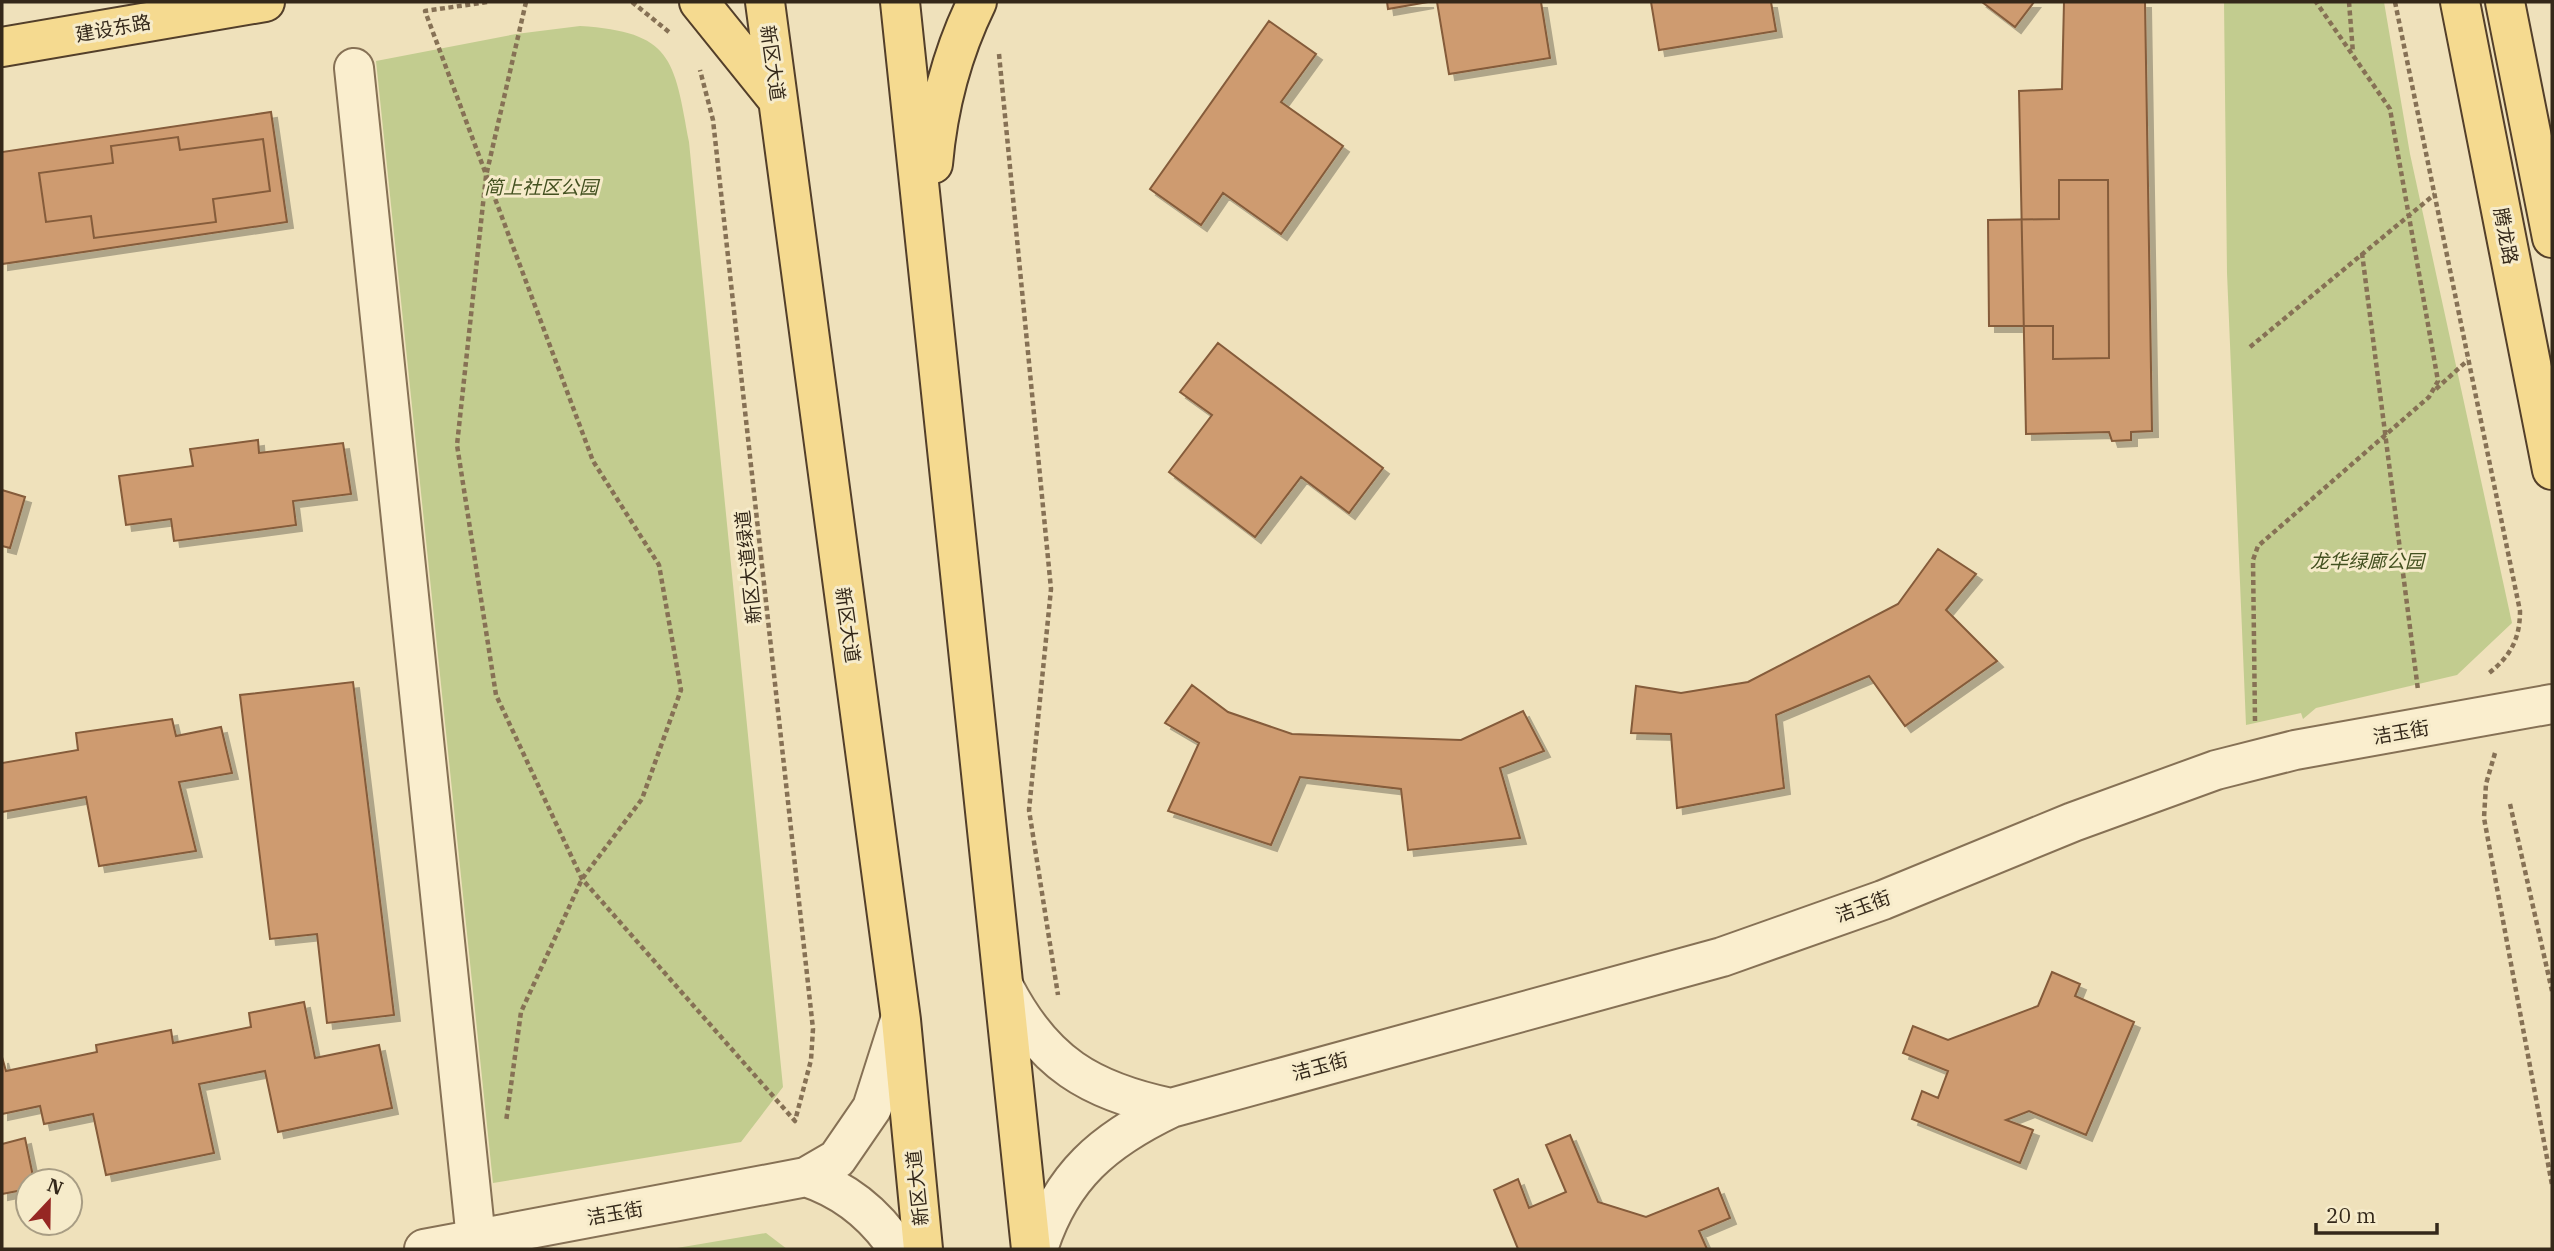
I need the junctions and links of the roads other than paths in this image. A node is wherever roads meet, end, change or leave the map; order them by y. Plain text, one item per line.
1 (265, 2) edge
2 (699, 2) edge
3 (765, 2) edge
4 (900, 2) edge
5 (977, 2) edge
6 (2460, 2) edge
7 (2505, 2) edge
8 (2, 47) edge
9 (354, 68) dead end
10 (778, 100) junction
11 (927, 236) junction
12 (2552, 238) edge
13 (2552, 470) edge
14 (2552, 705) edge
15 (1004, 988) junction
16 (901, 1020) junction
17 (1171, 1108) junction
18 (806, 1177) junction
19 (476, 1244) edge
20 (424, 1249) edge
21 (898, 1249) edge
22 (923, 1249) edge
23 (1031, 1249) edge
24 (1038, 1249) edge

1 - 8 main road, 建设东路
2 - 10 main road
3 - 10 main road, 新区大道
4 - 11 main road
5 - 11 main road
6 - 13 main road, 腾龙路
7 - 12 main road
9 - 19 street
10 - 16 main road, 新区大道
11 - 15 main road
14 - 17 street, 洁玉街
15 - 17 street
15 - 23 main road
16 - 18 street, 洁玉街
16 - 22 main road, 新区大道
17 - 24 street, 洁玉街
18 - 19 street, 洁玉街
18 - 21 street
19 - 20 street, 洁玉街

